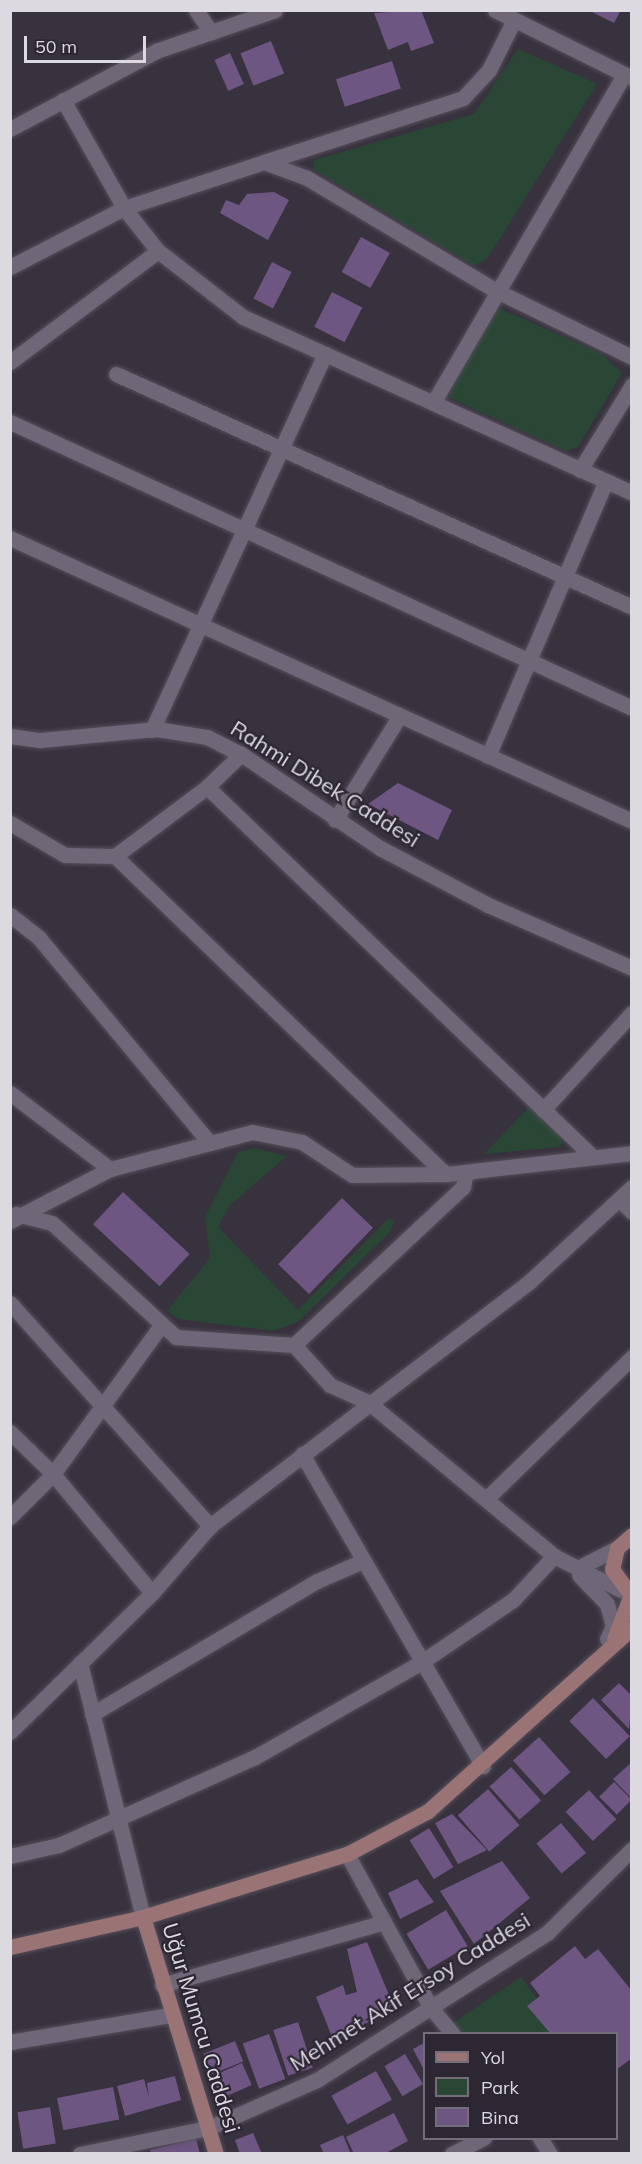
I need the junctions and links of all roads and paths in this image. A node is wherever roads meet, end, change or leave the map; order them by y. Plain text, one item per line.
1 (196, 10) edge
2 (275, 10) edge
3 (495, 10) edge
4 (513, 22) junction
5 (211, 32) junction
6 (628, 76) edge
7 (63, 100) junction
8 (10, 129) edge
9 (264, 162) junction
10 (124, 207) junction
11 (158, 251) junction
12 (10, 267) edge
13 (495, 290) junction
14 (325, 354) junction
15 (632, 357) edge
16 (10, 362) edge
17 (116, 374) dead end
18 (632, 385) edge
19 (433, 403) junction
20 (10, 422) edge
21 (281, 449) junction
22 (580, 470) junction
23 (606, 481) junction
24 (632, 493) edge
25 (244, 530) junction
26 (10, 538) edge
27 (564, 577) junction
28 (632, 608) edge
29 (201, 625) junction
30 (528, 660) junction
31 (632, 708) edge
32 (399, 715) junction
33 (152, 730) junction
34 (10, 736) edge
35 (241, 754) junction
36 (488, 756) junction
37 (207, 787) junction
38 (335, 820) junction
39 (632, 821) edge
40 (10, 823) edge
41 (115, 856) junction
42 (10, 915) edge
43 (632, 968) edge
44 (632, 1013) edge
45 (10, 1093) edge
46 (543, 1110) junction
47 (210, 1143) junction
48 (632, 1153) edge
49 (593, 1157) junction
50 (110, 1169) junction
51 (466, 1172) junction
52 (446, 1174) junction
53 (632, 1187) edge
54 (619, 1199) junction
55 (632, 1212) edge
56 (15, 1216) edge
57 (10, 1303) edge
58 (162, 1324) junction
59 (294, 1346) junction
60 (632, 1357) edge
61 (368, 1402) junction
62 (103, 1406) junction
63 (10, 1432) edge
64 (302, 1454) junction
65 (53, 1474) junction
66 (486, 1499) junction
67 (10, 1517) edge
68 (210, 1527) junction
69 (632, 1535) edge
70 (617, 1548) junction
71 (554, 1556) junction
72 (360, 1562) junction
73 (574, 1567) junction
74 (152, 1593) junction
75 (628, 1595) edge
76 (632, 1628) edge
77 (611, 1645) junction
78 (595, 1660) junction
79 (420, 1662) junction
80 (80, 1664) junction
81 (92, 1714) junction
82 (10, 1732) edge
83 (483, 1766) junction
84 (119, 1819) junction
85 (632, 1849) edge
86 (347, 1854) junction
87 (10, 1856) edge
88 (143, 1917) junction
89 (384, 1922) junction
90 (10, 1947) edge
91 (162, 1984) junction
92 (431, 2008) junction
93 (170, 2015) junction
94 (451, 2032) edge
95 (10, 2042) edge
96 (208, 2128) junction
97 (482, 2140) edge
98 (541, 2140) edge
99 (80, 2154) edge
100 (216, 2154) edge
101 (452, 2154) edge
102 (550, 2154) edge

1 - 5 street
2 - 5 street
3 - 4 street
4 - 6 street
4 - 9 street
5 - 7 street
6 - 13 street
7 - 8 street
7 - 10 street
9 - 10 street
9 - 13 street
10 - 11 street
10 - 12 street
11 - 14 street
11 - 16 street
13 - 15 street
13 - 19 street
14 - 19 street
14 - 21 street
17 - 21 street
18 - 22 street
19 - 22 street
20 - 25 street
21 - 25 street
21 - 27 street
22 - 23 street
23 - 24 street
23 - 27 street
25 - 29 street
25 - 30 street
26 - 29 street
27 - 28 street
27 - 30 street
29 - 32 street
29 - 33 street
30 - 31 street
30 - 36 street
32 - 36 street
32 - 38 street
33 - 34 street, Rahmi Dibek Caddesi
33 - 35 street, Rahmi Dibek Caddesi
35 - 37 street
35 - 38 street, Rahmi Dibek Caddesi
36 - 39 street
37 - 41 street
37 - 46 street
38 - 43 street, Rahmi Dibek Caddesi
40 - 41 street
41 - 52 street
42 - 47 street
44 - 46 street
45 - 50 street
46 - 49 street
47 - 50 street
47 - 52 street
48 - 49 street
49 - 51 street
50 - 56 street
51 - 52 street
51 - 59 street
53 - 54 street
54 - 55 street
54 - 61 street
56 - 58 street
57 - 62 street
58 - 59 street
58 - 62 street
59 - 61 street
60 - 66 street
61 - 64 street
61 - 66 street
62 - 65 street
62 - 68 street
63 - 65 street
64 - 68 street
64 - 72 street
65 - 67 street
65 - 74 street
66 - 71 street
68 - 74 street
69 - 70 main road
70 - 73 street
70 - 75 main road
71 - 73 street
71 - 79 street
72 - 79 street
72 - 81 street
73 - 75 street
73 - 78 street
74 - 80 street
75 - 77 main road
76 - 77 main road
77 - 78 main road
78 - 83 main road
79 - 83 street
79 - 84 street
80 - 81 street
80 - 82 street
81 - 84 street
83 - 86 main road
84 - 87 street
84 - 88 street
85 - 92 street, Mehmet Akif Ersoy Caddesi
86 - 88 main road
86 - 89 street
88 - 90 main road
88 - 91 main road, Uğur Mumcu Caddesi
89 - 91 street
89 - 92 street
91 - 93 main road, Uğur Mumcu Caddesi
92 - 94 street
92 - 96 street, Mehmet Akif Ersoy Caddesi
93 - 95 street
93 - 96 main road, Uğur Mumcu Caddesi
96 - 99 street, Mehmet Akif Ersoy Caddesi
96 - 100 main road, Uğur Mumcu Caddesi
97 - 101 street
98 - 102 street

